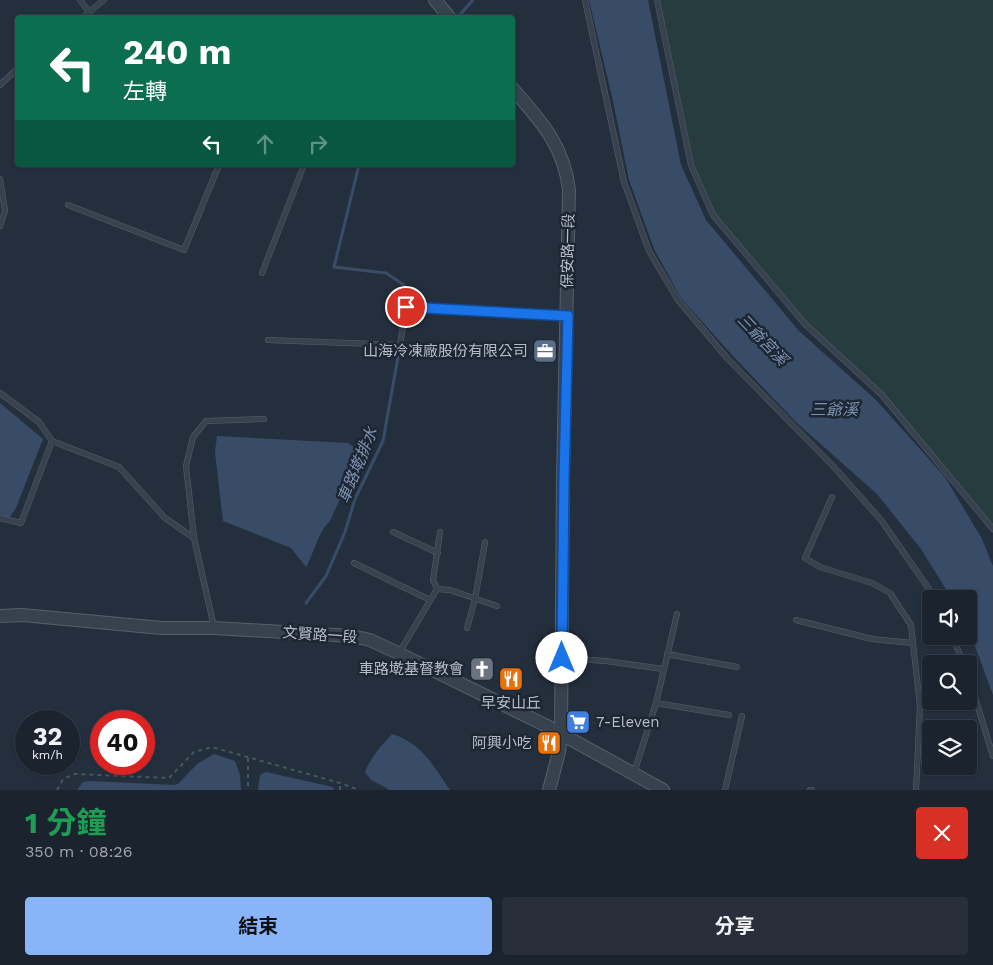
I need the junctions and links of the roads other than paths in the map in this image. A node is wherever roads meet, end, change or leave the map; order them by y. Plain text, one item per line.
1 (80, 0) edge
2 (104, 0) edge
3 (435, 0) edge
4 (585, 0) edge
5 (657, 0) edge
6 (89, 12) junction
7 (86, 15) edge
8 (448, 15) edge
9 (15, 71) edge
10 (0, 86) edge
11 (515, 91) edge
12 (218, 167) edge
13 (303, 167) edge
14 (0, 179) edge
15 (68, 205) dead end
16 (0, 226) edge
17 (262, 273) dead end
18 (568, 316) junction
19 (268, 340) dead end
20 (0, 393) edge
21 (264, 419) dead end
22 (52, 441) junction
23 (832, 497) dead end
24 (0, 518) edge
25 (993, 529) edge
26 (393, 532) dead end
27 (440, 532) dead end
28 (194, 538) junction
29 (485, 542) dead end
30 (438, 553) junction
31 (354, 563) dead end
32 (437, 589) junction
33 (930, 590) edge
34 (475, 599) junction
35 (430, 600) junction
36 (496, 606) dead end
37 (677, 614) dead end
38 (0, 616) edge
39 (796, 620) dead end
40 (214, 628) junction
41 (467, 628) dead end
42 (912, 643) junction
43 (398, 654) junction
44 (667, 654) junction
45 (562, 658) junction
46 (737, 667) dead end
47 (663, 669) junction
48 (656, 703) junction
49 (977, 704) edge
50 (729, 715) dead end
51 (742, 716) dead end
52 (561, 733) junction
53 (993, 756) edge
54 (633, 774) junction
55 (549, 790) edge
56 (664, 790) edge
57 (724, 790) edge
58 (916, 790) edge

1 - 6 lane
2 - 6 lane
3 - 8 street
4 - 33 lane
5 - 25 lane
6 - 7 lane
9 - 10 lane
11 - 18 street, 保安路一段
12 - 15 lane
13 - 17 lane
14 - 16 lane
18 - 19 lane
18 - 45 street, 保安路一段
20 - 22 lane
21 - 28 lane
22 - 24 lane
22 - 28 lane
23 - 42 lane
26 - 30 lane
27 - 30 lane
28 - 40 lane
29 - 34 lane
30 - 32 lane
31 - 35 lane
32 - 34 lane
32 - 35 lane
34 - 36 lane
34 - 41 lane
35 - 43 lane
37 - 44 lane
38 - 40 street, 文賢路一段
39 - 42 lane
40 - 43 street, 文賢路一段
42 - 58 lane
43 - 52 street, 文賢路一段
44 - 46 lane
44 - 47 lane
45 - 47 lane
45 - 52 street, 保安路一段
47 - 48 lane
48 - 50 lane
48 - 54 lane
49 - 53 lane
51 - 57 lane
52 - 54 street, 文賢路一段
52 - 55 street, 保安路一段
54 - 56 street, 文賢路一段

